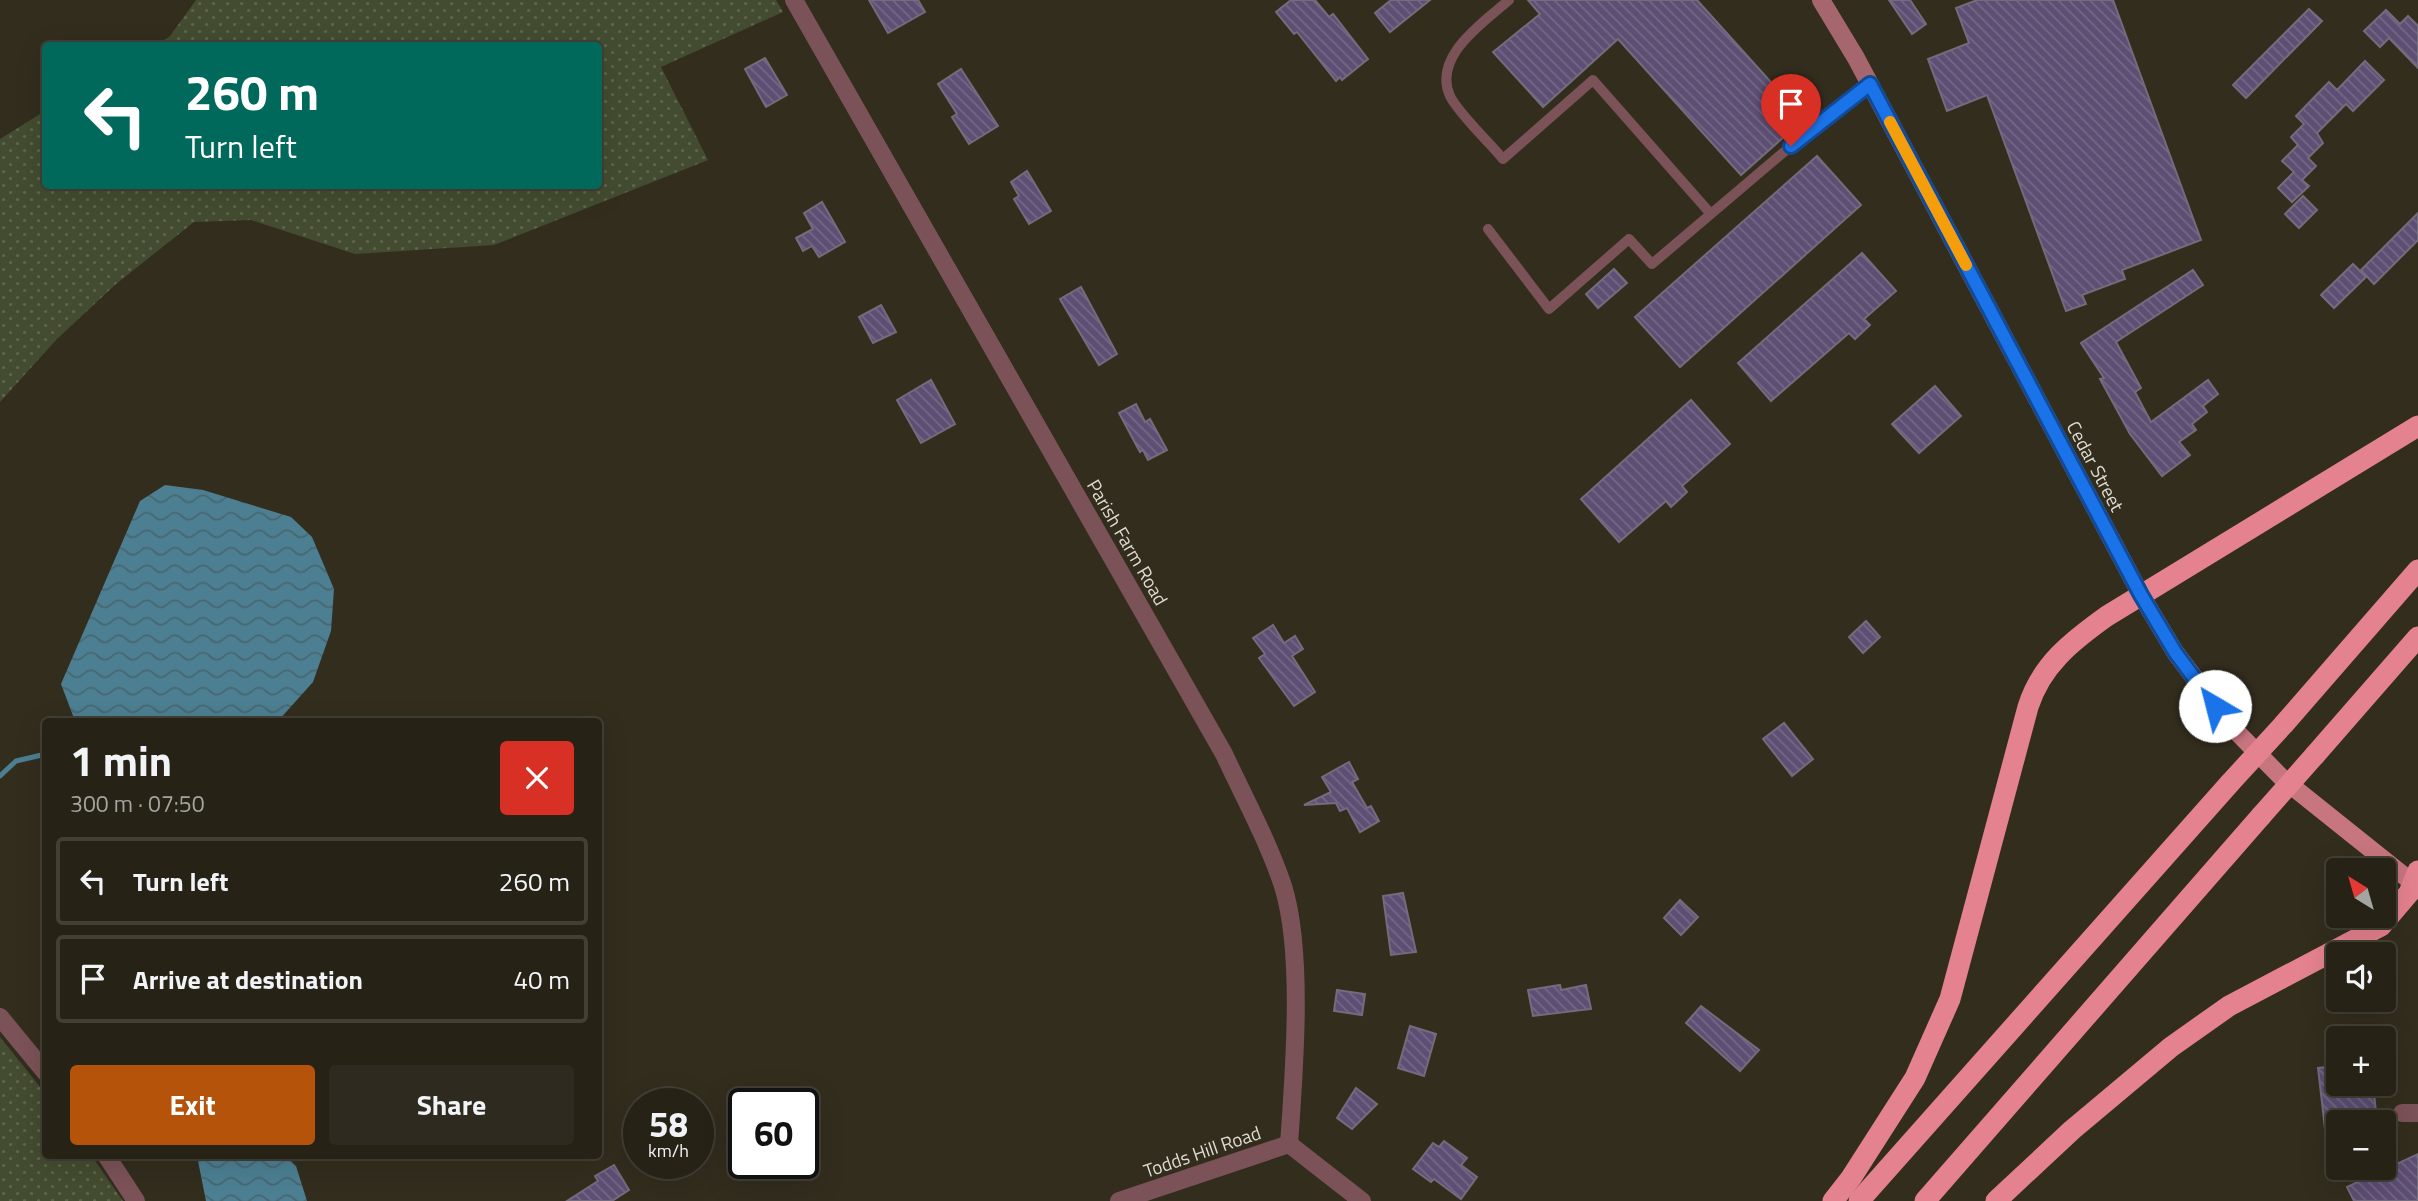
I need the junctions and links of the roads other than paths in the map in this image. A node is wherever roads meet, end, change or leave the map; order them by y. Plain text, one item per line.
1 (794, 0) edge
2 (1509, 0) edge
3 (1821, 0) edge
4 (1870, 84) junction
5 (1710, 213) junction
6 (1488, 229) dead end
7 (2418, 426) edge
8 (2418, 570) edge
9 (2141, 595) junction
10 (2418, 638) edge
11 (2416, 881) edge
12 (0, 1017) edge
13 (42, 1068) edge
14 (1289, 1144) junction
15 (109, 1159) edge
16 (136, 1201) edge
17 (1119, 1201) edge
18 (1363, 1201) edge
19 (1833, 1201) edge
20 (1858, 1201) edge
21 (1925, 1201) edge
22 (1996, 1201) edge

1 - 14 street, Parish Farm Road
2 - 5 lane
3 - 4 main road, Cedar Street
4 - 5 lane
4 - 9 main road, Cedar Street
5 - 6 lane
7 - 9 highway
8 - 20 highway, bridge
9 - 11 main road, Cedar Street
9 - 19 highway
10 - 21 highway, bridge
11 - 22 highway
12 - 13 street
14 - 17 street, Todds Hill Road
14 - 18 street, Todds Hill Road
15 - 16 street

